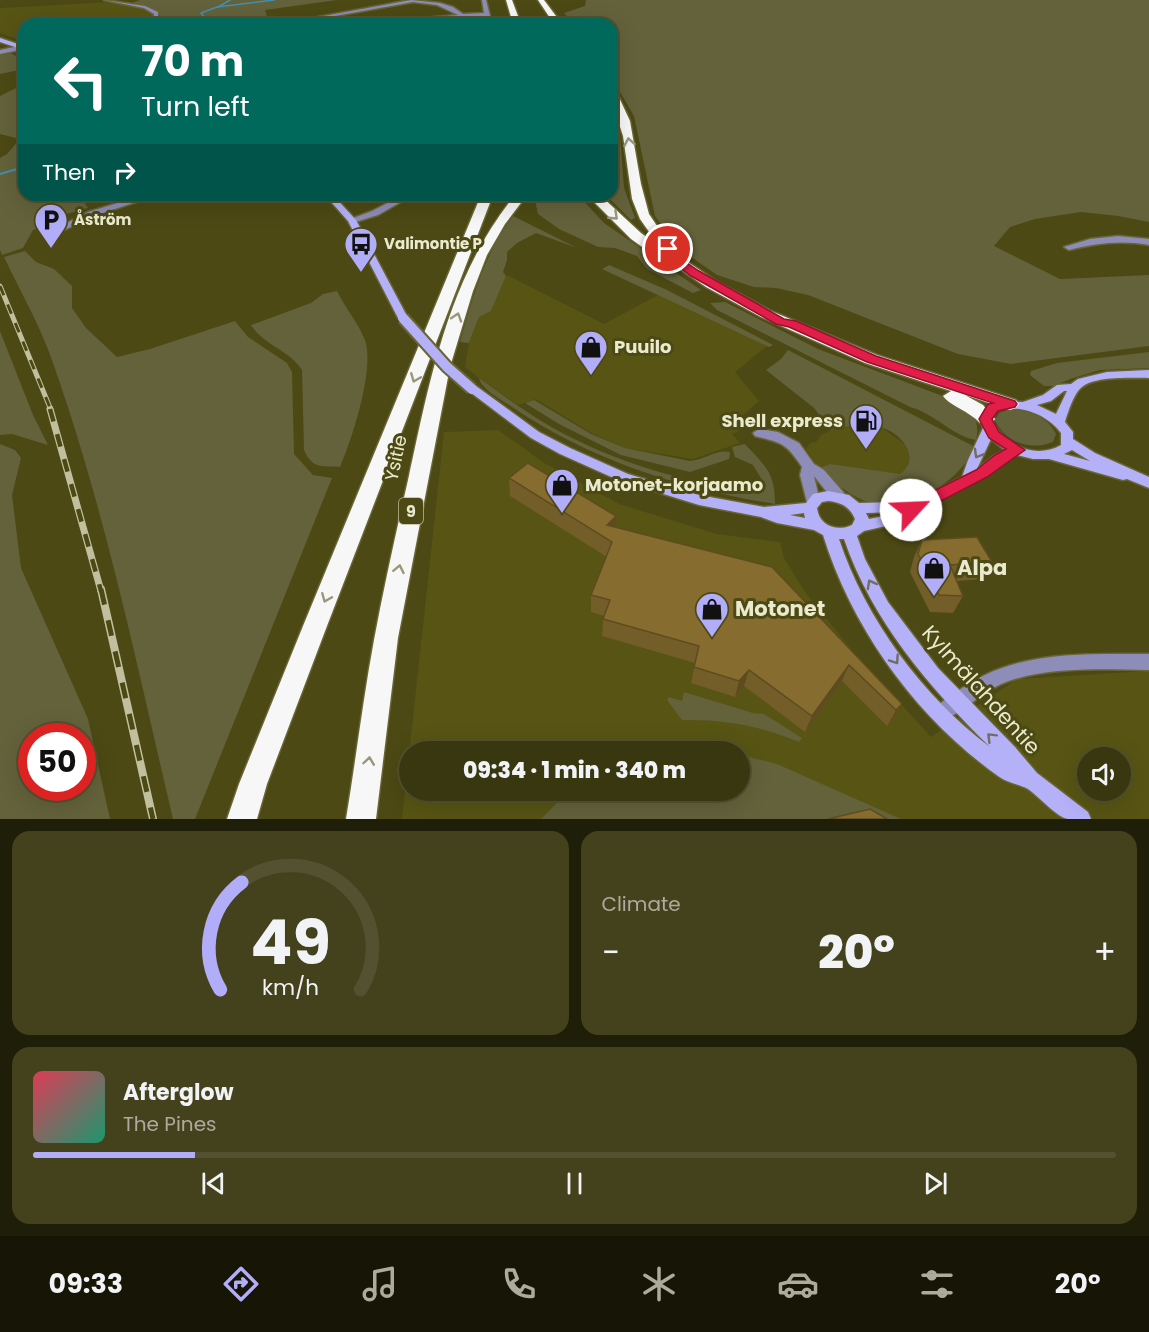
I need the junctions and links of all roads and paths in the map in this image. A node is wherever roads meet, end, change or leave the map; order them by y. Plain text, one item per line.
1 (106, 0) edge
2 (136, 0) edge
3 (484, 0) edge
4 (509, 0) edge
5 (541, 0) edge
6 (127, 3) junction
7 (487, 14) junction
8 (461, 15) junction
9 (154, 18) edge
10 (315, 18) edge
11 (426, 18) edge
12 (488, 18) edge
13 (515, 18) edge
14 (554, 18) edge
15 (0, 40) edge
16 (18, 46) edge
17 (18, 49) edge
18 (0, 52) edge
19 (618, 106) edge
20 (133, 201) edge
21 (335, 201) edge
22 (398, 201) edge
23 (485, 201) edge
24 (599, 201) edge
25 (512, 205) edge
26 (352, 220) junction
27 (59, 229) dead end
28 (1149, 242) edge
29 (1069, 247) dead end
30 (670, 256) junction
31 (780, 321) junction
32 (1149, 374) edge
33 (1074, 387) junction
34 (1017, 405) junction
35 (1059, 422) junction
36 (987, 424) junction
37 (759, 433) dead end
38 (1069, 442) junction
39 (1018, 450) junction
40 (1049, 455) junction
41 (809, 467) junction
42 (1128, 475) junction
43 (968, 479) junction
44 (1149, 483) edge
45 (839, 497) junction
46 (811, 505) junction
47 (857, 508) junction
48 (911, 510) junction
49 (763, 512) junction
50 (823, 528) junction
51 (855, 530) junction
52 (1149, 662) edge
53 (958, 702) junction
54 (941, 713) junction
55 (1030, 780) junction
56 (242, 819) edge
57 (361, 819) edge
58 (1081, 819) edge

1 - 6 street
2 - 6 street
3 - 7 street
4 - 13 highway
5 - 14 highway
6 - 9 street
7 - 8 street
7 - 12 street
8 - 10 street
8 - 11 street
15 - 16 main road
17 - 18 street
30 -> 19 highway
20 - 27 street
21 - 26 main road
22 - 26 street
23 -> 56 highway
24 -> 30 highway
57 -> 25 highway, Ysitie / 9
26 - 49 main road, bridge
28 - 29 street
30 - 31 highway
31 - 34 highway
31 - 36 highway
32 - 33 main road
33 - 34 main road
33 - 35 main road
34 - 35 main road
34 - 36 main road
35 - 38 main road
36 - 39 main road
36 -> 43 main road
37 - 41 street
38 - 40 main road
38 - 42 main road
39 - 40 main road
39 - 43 main road
40 - 42 main road
41 - 45 street
41 - 46 street
42 - 44 main road
43 - 48 main road
45 - 46 main road
45 - 47 main road
46 - 49 main road
46 - 50 main road
47 - 48 main road
47 - 51 main road
48 - 51 main road
49 - 50 main road
50 - 51 main road
50 -> 54 main road, Kylmälahdentie
53 -> 51 main road, Kylmälahdentie
52 - 53 street
53 - 54 street
55 -> 53 main road, Kylmälahdentie
54 - 55 main road, Kylmälahdentie
55 - 58 main road, Kylmälahdentie

